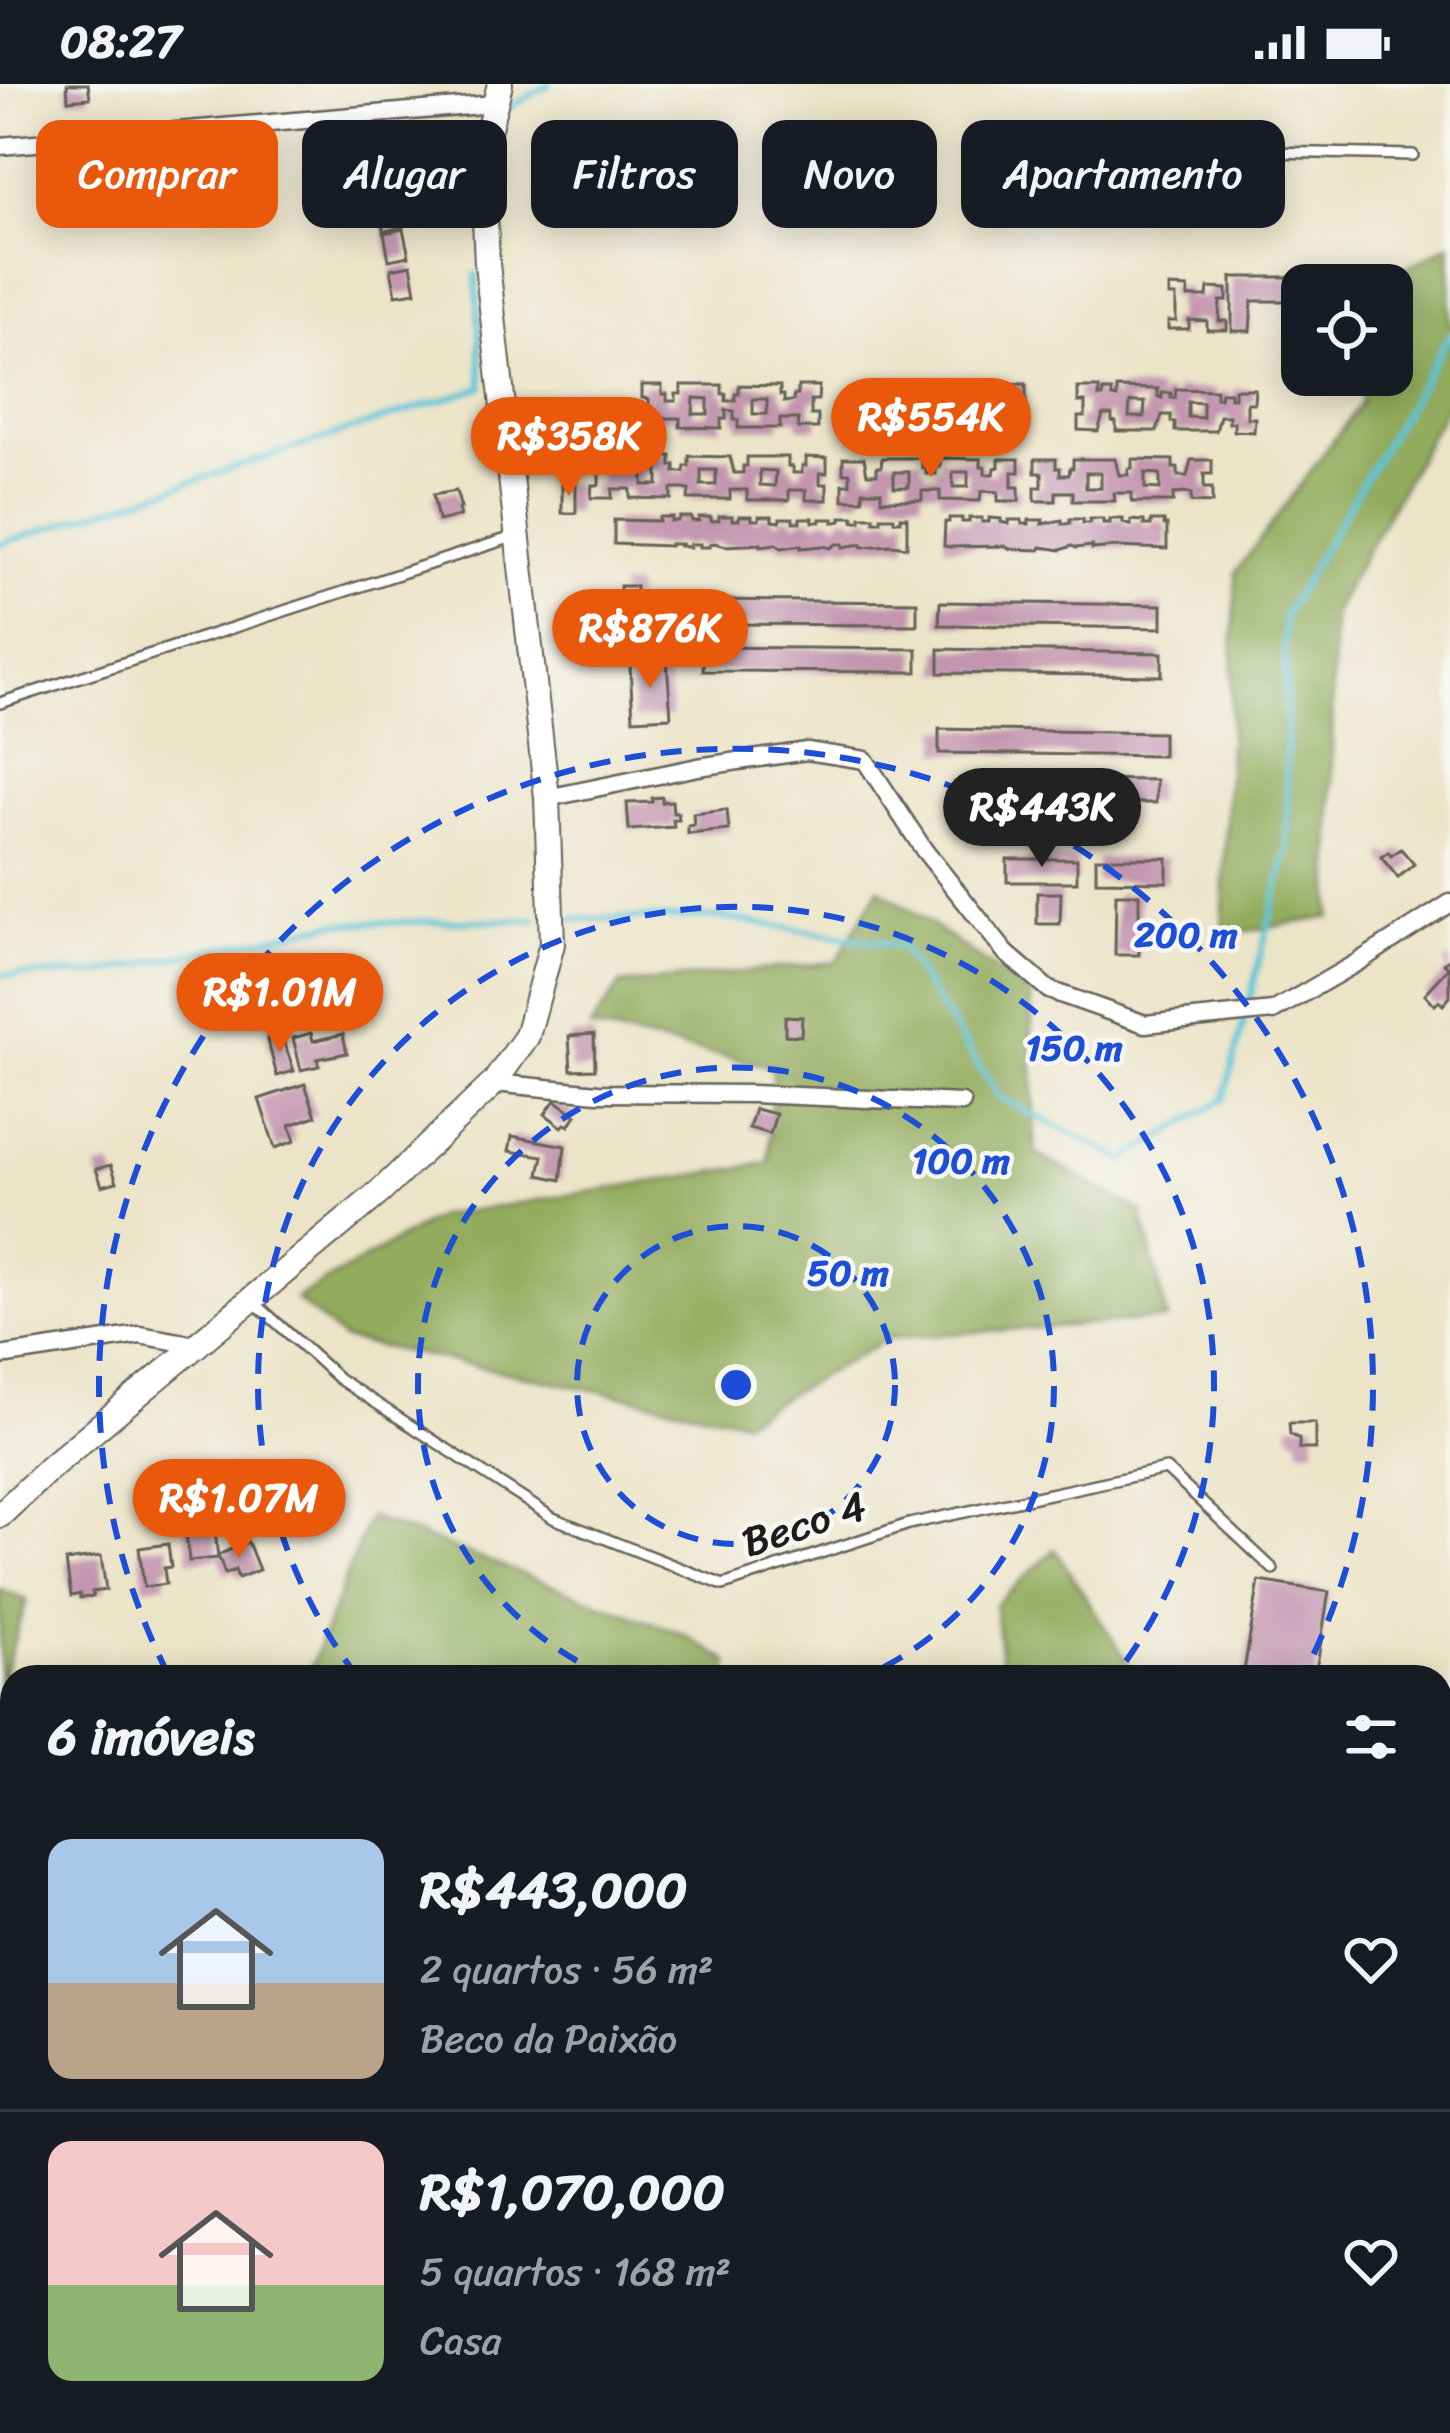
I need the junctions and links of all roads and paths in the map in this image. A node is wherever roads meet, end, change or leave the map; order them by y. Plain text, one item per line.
1 (497, 94) edge
2 (0, 146) edge
3 (1285, 152) edge
4 (1414, 155) dead end
5 (516, 536) junction
6 (0, 703) edge
7 (547, 798) junction
8 (1450, 903) edge
9 (494, 1084) junction
10 (962, 1103) dead end
11 (251, 1300) junction
12 (196, 1345) junction
13 (0, 1356) edge
14 (0, 1515) edge
15 (1273, 1569) dead end

1 - 2 street
1 - 5 main road
3 - 4 lane
5 - 6 lane
5 - 7 main road
7 - 8 street
7 - 9 main road
9 - 10 street
9 - 11 main road
11 - 12 main road
11 - 15 lane, Beco 4
12 - 13 street
12 - 14 main road

